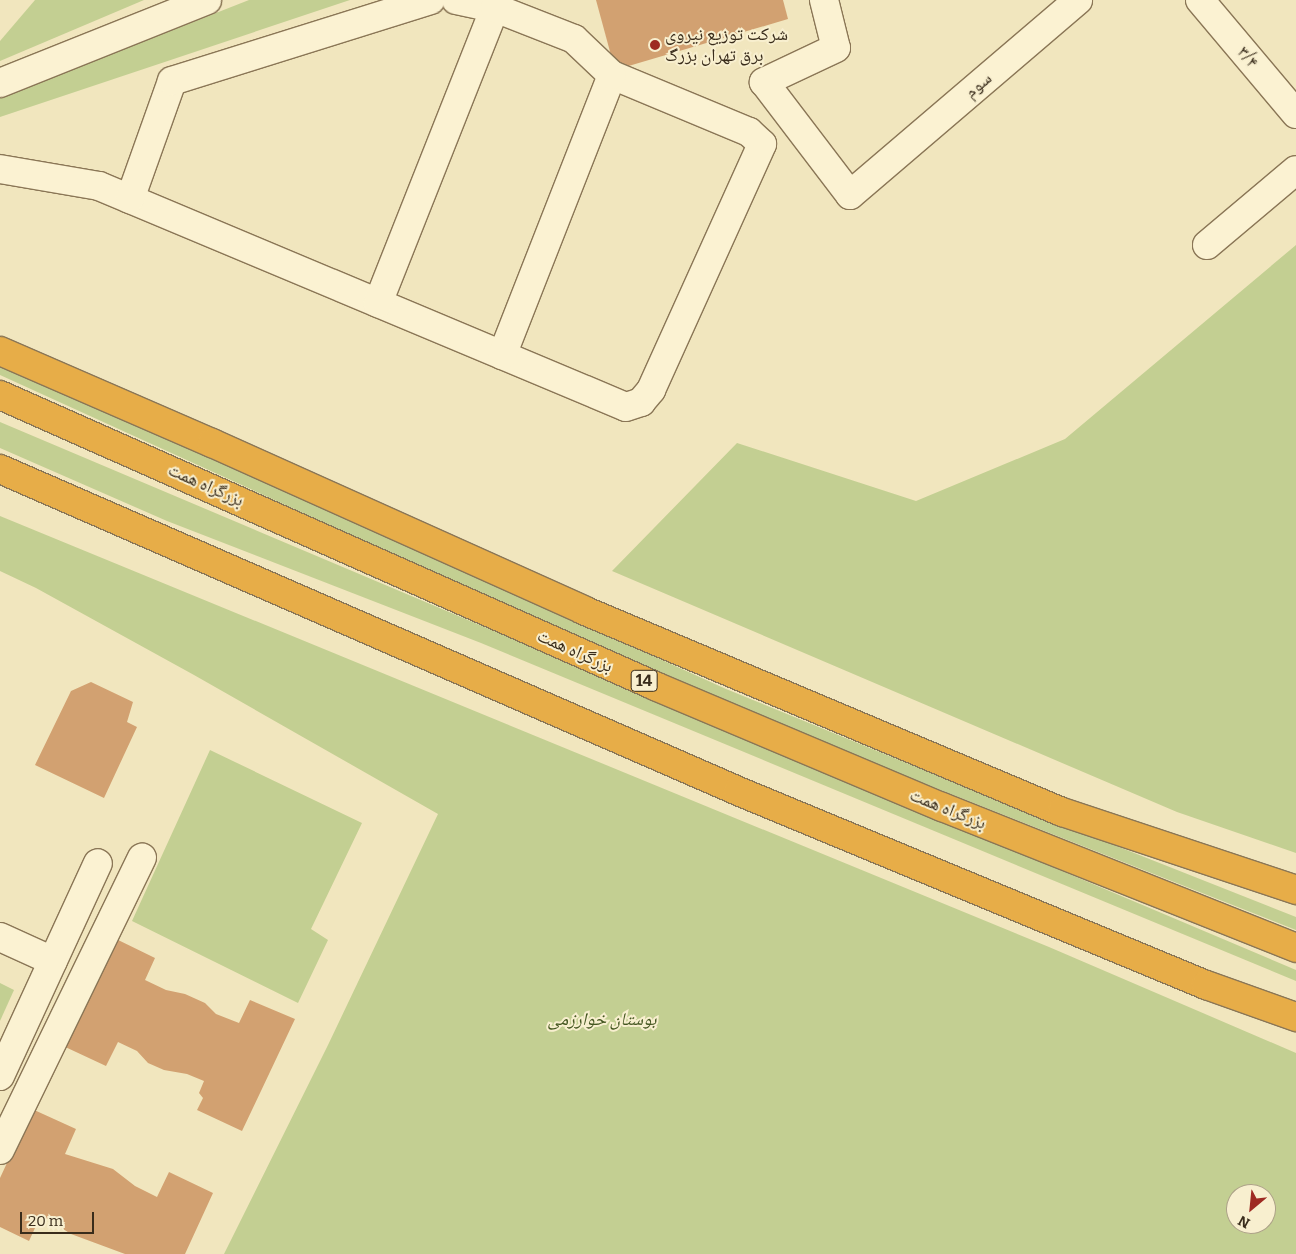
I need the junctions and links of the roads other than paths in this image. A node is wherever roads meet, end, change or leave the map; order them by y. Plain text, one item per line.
1 (207, 0) edge
2 (431, 0) edge
3 (456, 0) edge
4 (824, 0) edge
5 (1078, 0) edge
6 (1200, 0) edge
7 (495, 8) junction
8 (612, 74) junction
9 (0, 83) edge
10 (1296, 114) edge
11 (0, 169) edge
12 (1296, 170) edge
13 (130, 199) junction
14 (1206, 245) dead end
15 (378, 303) junction
16 (0, 351) edge
17 (502, 355) junction
18 (0, 395) edge
19 (0, 469) edge
20 (142, 858) dead end
21 (98, 863) dead end
22 (1296, 890) edge
23 (0, 937) edge
24 (1296, 948) edge
25 (53, 961) junction
26 (1296, 1017) edge
27 (0, 1076) edge
28 (0, 1150) edge

1 - 9 street
2 - 13 street
3 - 7 street
4 - 5 street, سوم
6 - 10 street, ۳/۴
7 - 8 street
7 - 15 street
8 - 17 street
8 - 17 street
11 - 13 street
12 - 14 street
13 - 15 street
15 - 17 street
16 - 22 highway
18 - 24 highway, بزرگراه همت / 14
19 - 26 highway
20 - 28 street
21 - 25 street
23 - 25 street
25 - 27 street

